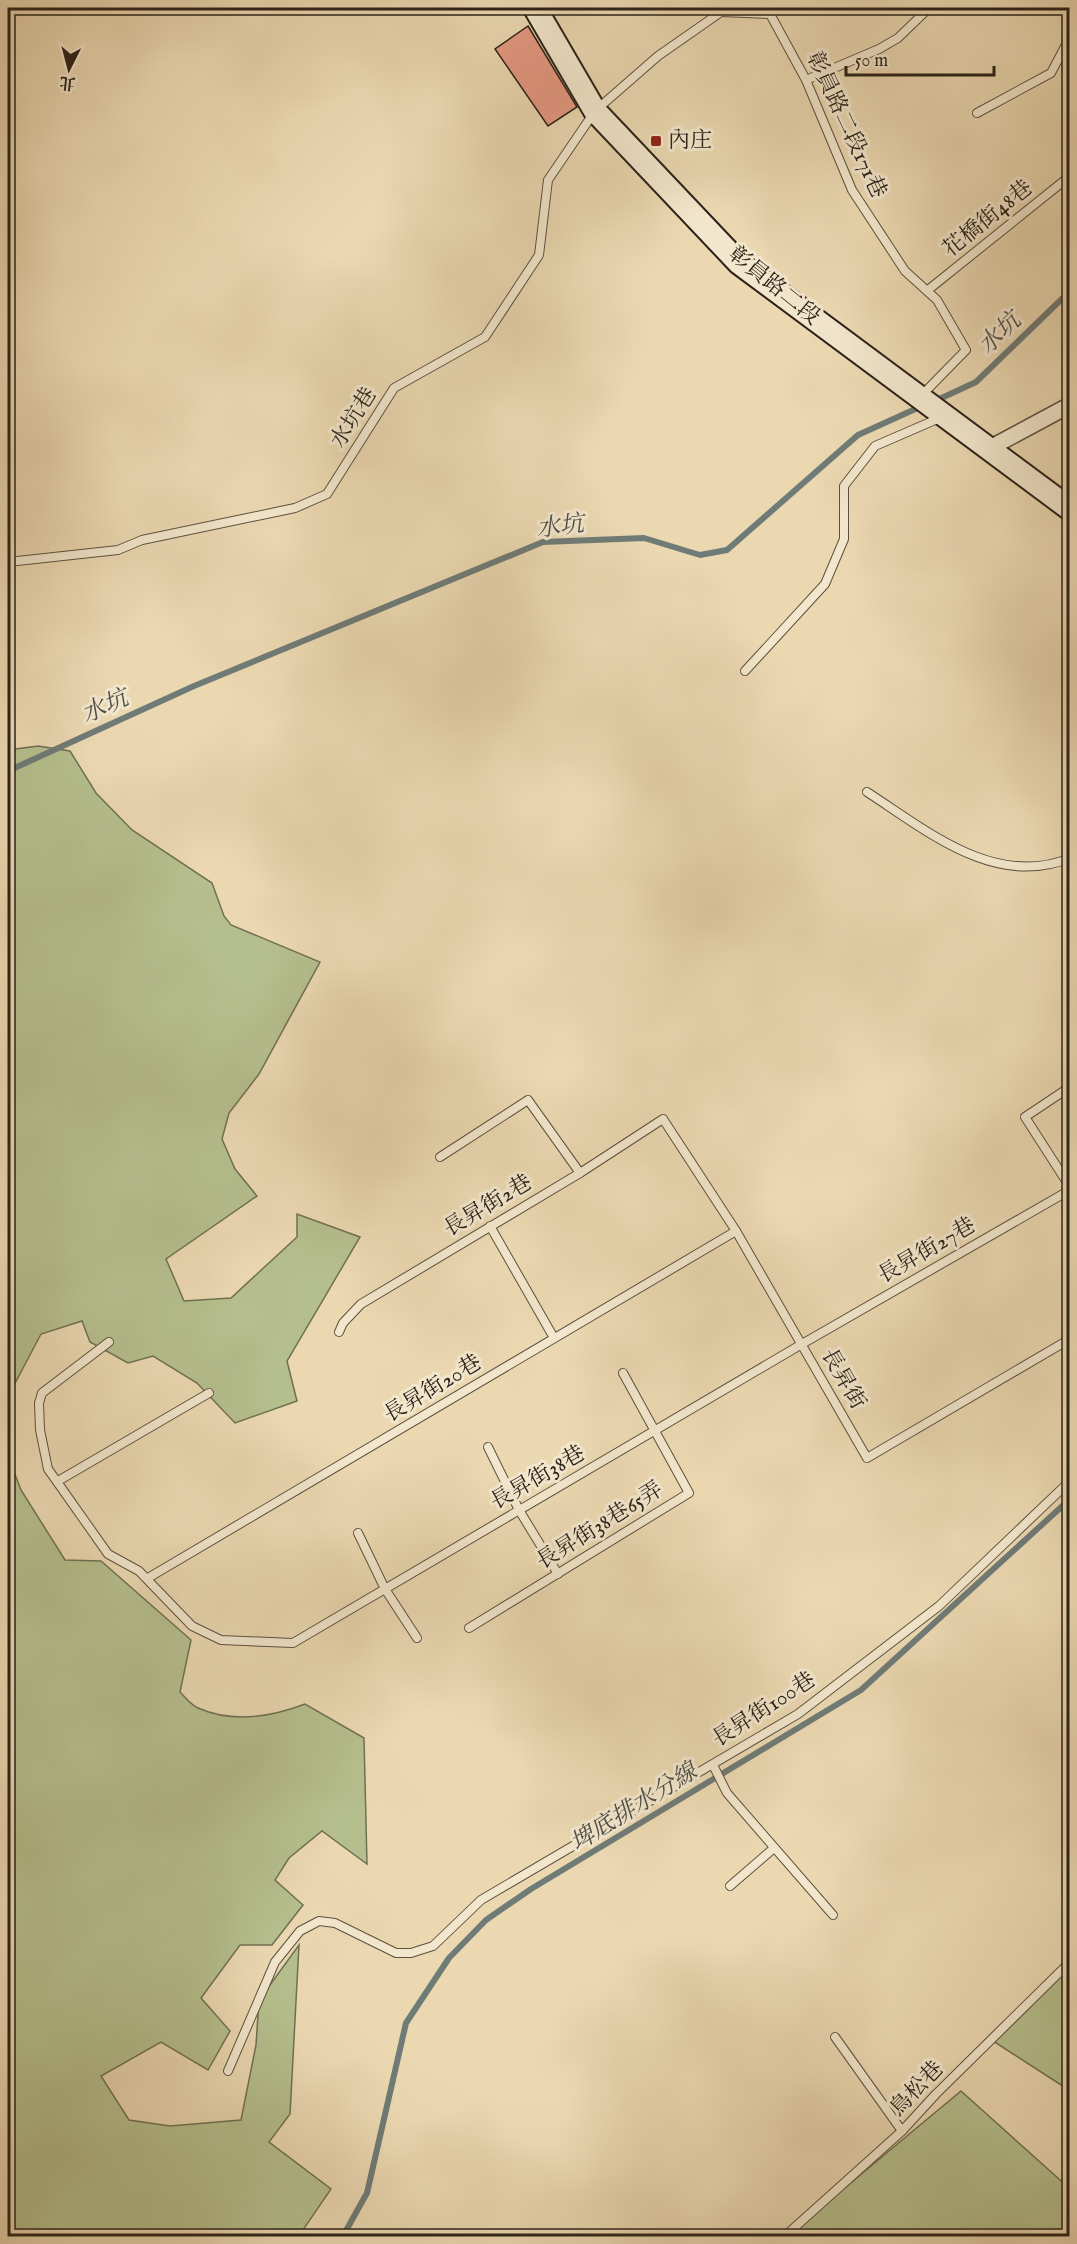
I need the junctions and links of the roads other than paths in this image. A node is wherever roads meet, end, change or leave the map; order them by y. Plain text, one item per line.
1 (535, 8) edge
2 (929, 8) edge
3 (720, 10) edge
4 (1070, 37) edge
5 (806, 80) junction
6 (595, 111) junction
7 (977, 113) dead end
8 (1070, 176) edge
9 (928, 290) junction
10 (920, 398) junction
11 (1070, 405) edge
12 (944, 416) junction
13 (988, 449) junction
14 (1070, 509) edge
15 (8, 562) edge
16 (745, 671) dead end
17 (867, 792) dead end
18 (1070, 858) edge
19 (1070, 1087) edge
20 (663, 1119) joint
21 (440, 1157) dead end
22 (580, 1173) junction
23 (1070, 1189) edge
24 (490, 1226) junction
25 (735, 1231) junction
26 (339, 1332) dead end
27 (554, 1338) junction
28 (1070, 1339) edge
29 (109, 1342) dead end
30 (802, 1344) junction
31 (623, 1373) dead end
32 (208, 1393) dead end
33 (654, 1431) junction
34 (488, 1447) dead end
35 (58, 1481) junction
36 (1070, 1481) edge
37 (519, 1510) junction
38 (358, 1533) dead end
39 (558, 1574) junction
40 (148, 1578) junction
41 (385, 1589) junction
42 (470, 1628) dead end
43 (417, 1638) dead end
44 (712, 1765) junction
45 (774, 1848) junction
46 (730, 1886) dead end
47 (833, 1915) dead end
48 (1070, 1962) edge
49 (835, 2037) dead end
50 (228, 2071) dead end
51 (902, 2131) junction
52 (785, 2236) edge

1 - 6 main road, 彰員路二段
2 - 5 lane
3 - 5 lane, 彰員路二段171巷
3 - 6 lane, 水坑巷
4 - 7 lane
5 - 9 lane, 彰員路二段171巷
6 - 10 main road, 彰員路二段
6 - 15 lane, 水坑巷
8 - 9 lane, 花橋街48巷
9 - 10 lane, 彰員路二段171巷
10 - 12 main road, 彰員路二段
11 - 13 street
12 - 13 main road, 彰員路二段
12 - 16 lane
13 - 14 main road, 彰員路二段
17 - 18 lane
19 - 23 lane
20 - 22 lane, 長昇街2巷
20 - 25 lane, 長昇街
21 - 22 lane
22 - 24 lane, 長昇街2巷
23 - 30 lane, 長昇街27巷
24 - 26 lane, 長昇街2巷
24 - 27 lane
25 - 27 lane, 長昇街20巷
25 - 30 lane, 長昇街
27 - 40 lane, 長昇街20巷
28 - 30 lane, 長昇街
29 - 35 lane
30 - 33 lane, 長昇街38巷
31 - 33 lane
32 - 35 lane
33 - 37 lane, 長昇街38巷
33 - 39 lane, 長昇街38巷65弄
34 - 37 lane
35 - 40 lane
36 - 44 lane, 長昇街100巷
37 - 39 lane
37 - 41 lane, 長昇街38巷
38 - 41 lane
39 - 42 lane, 長昇街38巷65弄
40 - 41 lane, 長昇街38巷
41 - 43 lane
44 - 45 lane
44 - 50 lane, 長昇街100巷
45 - 46 lane
45 - 47 lane
48 - 51 lane, 鳥松巷
49 - 51 lane
51 - 52 lane, 鳥松巷

